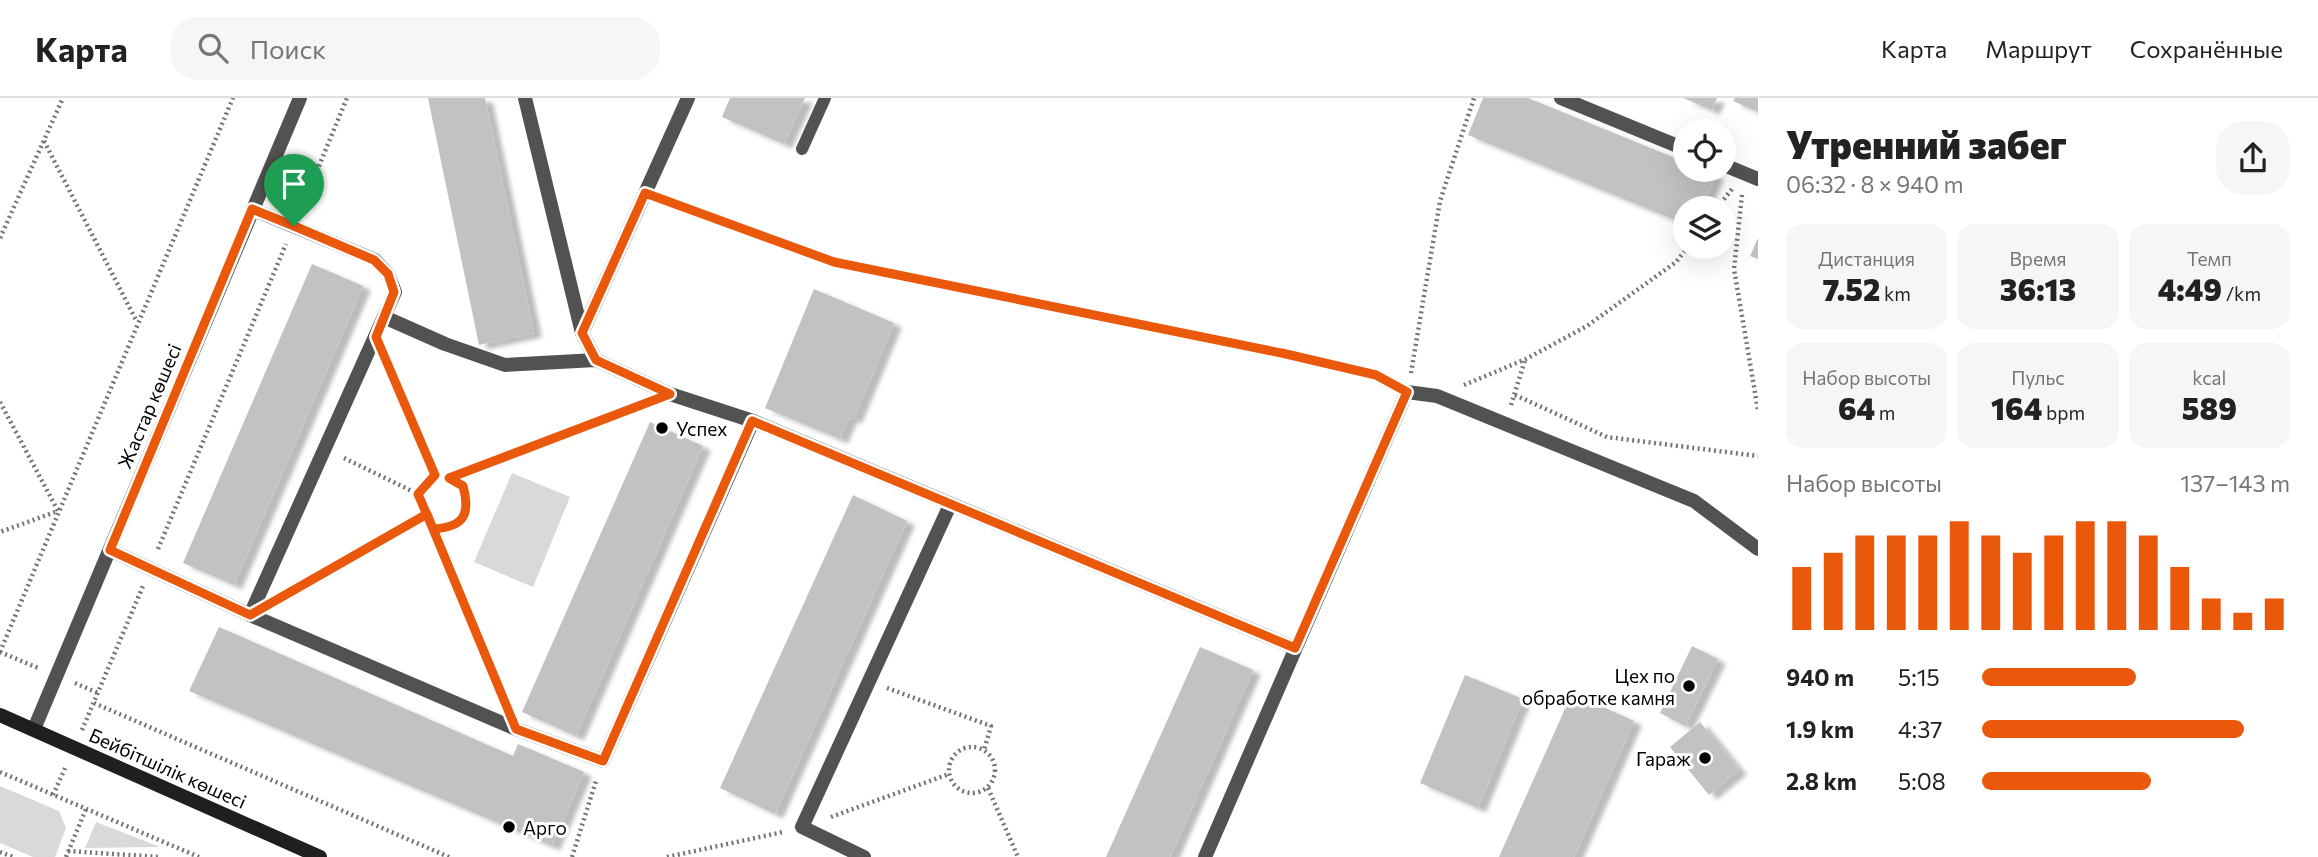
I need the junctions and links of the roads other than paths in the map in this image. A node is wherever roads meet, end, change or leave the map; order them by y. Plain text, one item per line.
1 (300, 98) edge
2 (526, 98) edge
3 (688, 98) edge
4 (825, 98) edge
5 (1561, 98) edge
6 (1673, 144) edge
7 (802, 149) dead end
8 (252, 209) junction
9 (384, 317) junction
10 (582, 333) junction
11 (596, 360) junction
12 (752, 421) junction
13 (950, 505) junction
14 (110, 550) junction
15 (1758, 550) edge
16 (250, 615) junction
17 (1295, 648) junction
18 (0, 715) edge
19 (34, 729) junction
20 (320, 857) edge
21 (864, 857) edge
22 (1205, 857) edge

1 - 8 street, Жастар көшесі
2 - 10 street
3 - 10 street
4 - 7 lane
5 - 6 street
8 - 9 street
8 - 14 street, Жастар көшесі
9 - 11 street
9 - 16 street
10 - 11 street
11 - 12 street
12 - 13 street
12 - 16 street
13 - 17 street
13 - 21 street
14 - 16 street
14 - 19 street, Жастар көшесі
15 - 17 street
17 - 22 street
18 - 19 street, Бейбітшілік көшесі
19 - 20 street, Бейбітшілік көшесі

